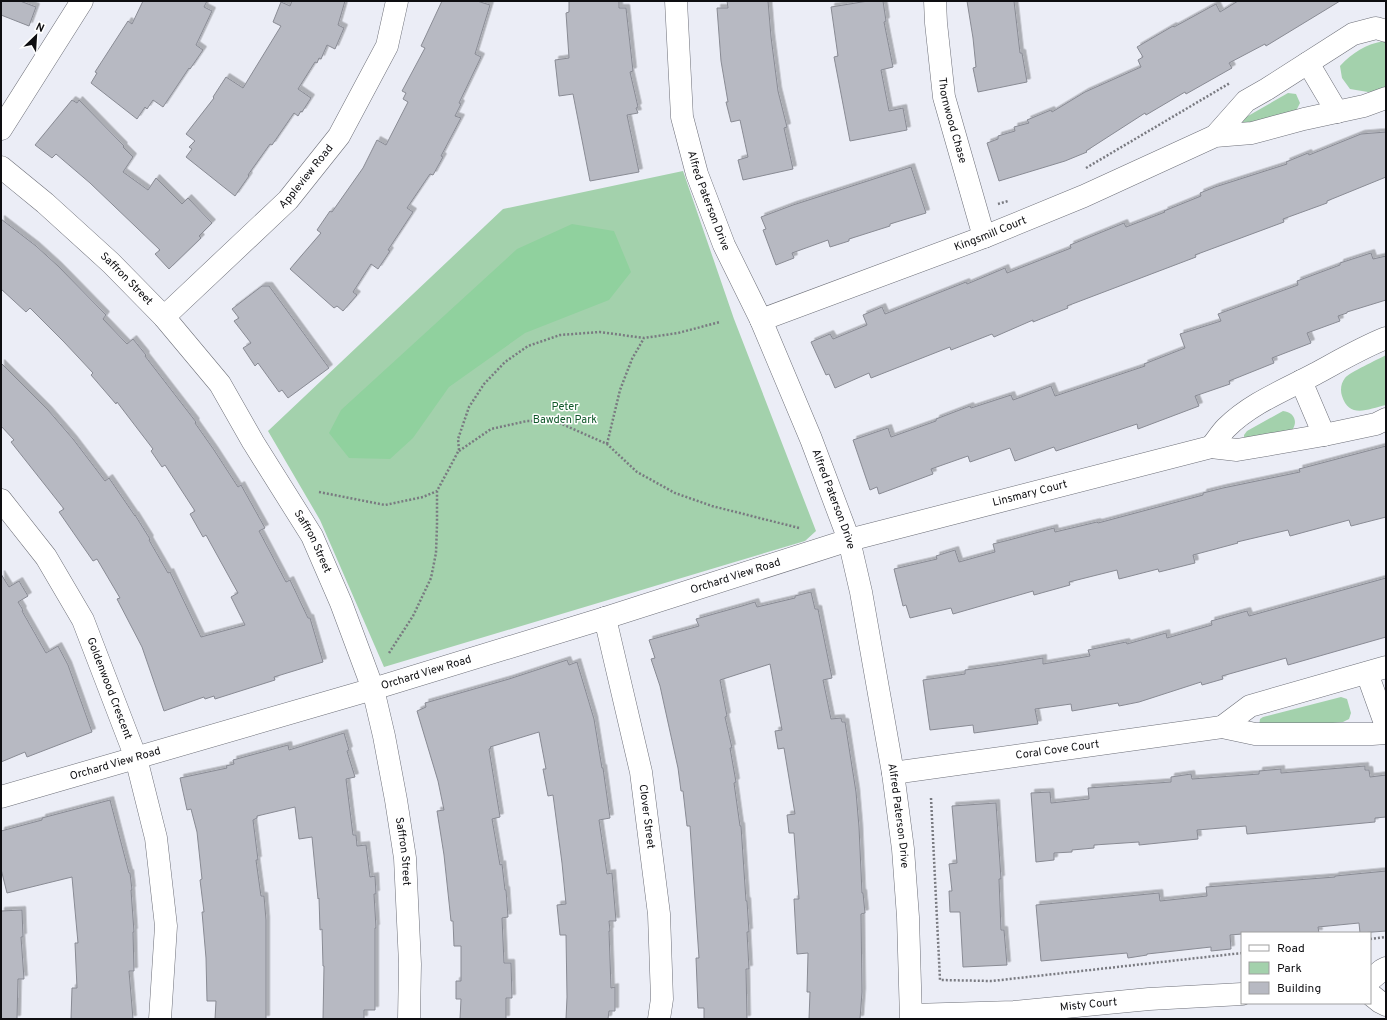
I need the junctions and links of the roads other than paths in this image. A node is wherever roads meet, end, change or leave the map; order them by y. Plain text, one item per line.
1 (82, 1) edge
2 (397, 1) edge
3 (676, 1) edge
4 (936, 1) edge
5 (1386, 31) edge
6 (1308, 63) junction
7 (1386, 98) edge
8 (1337, 112) junction
9 (1, 129) edge
10 (1215, 136) junction
11 (1, 167) edge
12 (984, 237) junction
13 (164, 317) junction
14 (761, 320) junction
15 (1386, 338) edge
16 (1301, 381) junction
17 (1386, 419) edge
18 (1324, 435) junction
19 (1211, 447) junction
20 (1, 500) edge
21 (849, 540) junction
22 (605, 618) junction
23 (1376, 670) edge
24 (373, 689) junction
25 (1386, 726) edge
26 (1222, 727) junction
27 (1386, 733) edge
28 (136, 758) junction
29 (893, 773) junction
30 (1, 797) edge
31 (1386, 968) edge
32 (1371, 979) edge
33 (1241, 994) edge
34 (1371, 995) edge
35 (1386, 1005) edge
36 (911, 1017) edge
37 (160, 1019) edge
38 (409, 1019) edge
39 (659, 1019) edge

1 - 9 street
2 - 13 street, Appleview Road
3 - 14 street, Alfred Paterson Drive
4 - 12 street, Thornwood Chase
5 - 6 street, Kingsmill Court
6 - 8 street
6 - 10 street, Kingsmill Court
7 - 8 street, Kingsmill Court
8 - 10 street, Kingsmill Court
10 - 12 street, Kingsmill Court
11 - 13 street, Saffron Street
12 - 14 street, Kingsmill Court
13 - 24 street, Saffron Street
14 - 21 street, Alfred Paterson Drive
15 - 16 street
16 - 18 street
16 - 19 street
17 - 18 street, Linsmary Court
18 - 19 street, Linsmary Court
19 - 21 street, Linsmary Court
20 - 28 street, Goldenwood Crescent
21 - 22 street, Orchard View Road
21 - 29 street, Alfred Paterson Drive
22 - 24 street, Orchard View Road
22 - 39 street, Clover Street
23 - 25 street, Coral Cove Court
23 - 26 street, Coral Cove Court
24 - 28 street, Orchard View Road
24 - 38 street, Saffron Street
26 - 27 street, Coral Cove Court
26 - 29 street, Coral Cove Court
28 - 30 street, Orchard View Road
28 - 37 street, Goldenwood Crescent
29 - 36 street, Alfred Paterson Drive
31 - 32 street
33 - 36 street, Misty Court
34 - 35 street

